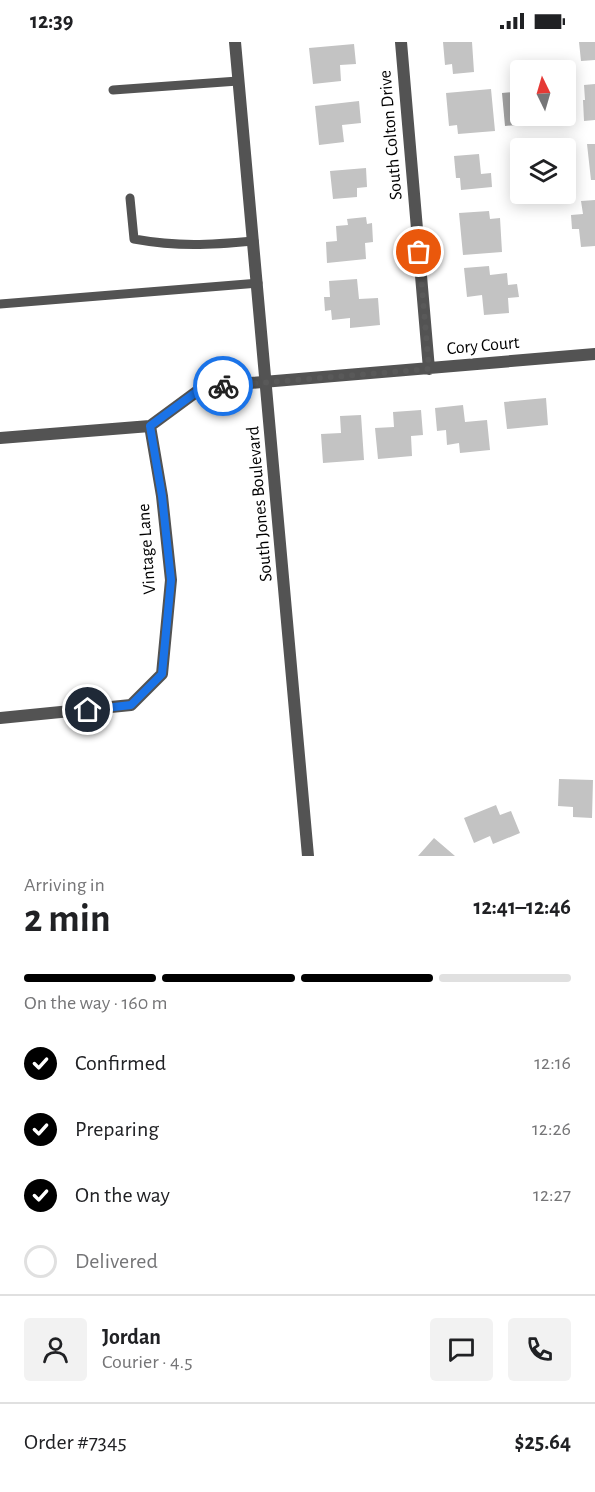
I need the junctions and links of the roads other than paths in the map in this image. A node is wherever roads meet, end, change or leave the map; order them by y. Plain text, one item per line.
1 (235, 42) edge
2 (401, 42) edge
3 (238, 81) junction
4 (113, 90) dead end
5 (130, 198) dead end
6 (255, 241) junction
7 (258, 283) junction
8 (0, 304) edge
9 (595, 354) edge
10 (429, 369) junction
11 (267, 383) junction
12 (150, 426) junction
13 (0, 438) edge
14 (0, 718) edge
15 (308, 856) edge

1 - 3 street, South Jones Boulevard
2 - 10 street, South Colton Drive
3 - 4 lane
3 - 6 street, South Jones Boulevard
5 - 6 lane
6 - 7 street, South Jones Boulevard
7 - 8 lane
7 - 11 street, South Jones Boulevard
9 - 10 street, Cory Court
10 - 11 street, Cory Court
11 - 12 street
11 - 15 street, South Jones Boulevard
12 - 13 street
12 - 14 street, Vintage Lane

